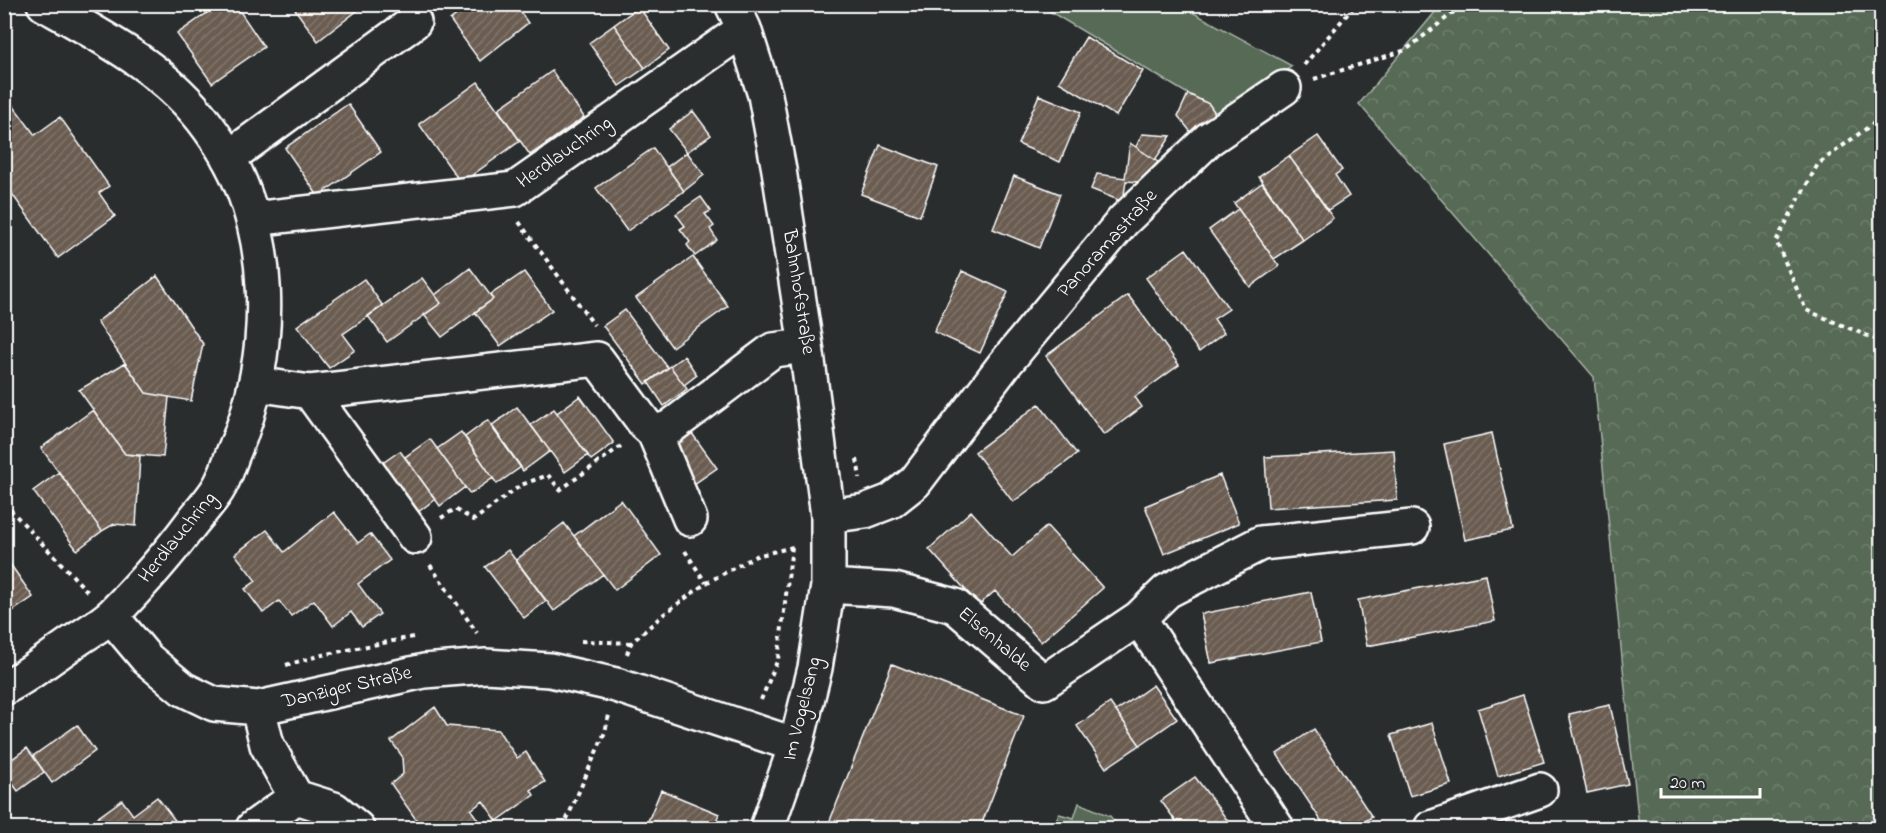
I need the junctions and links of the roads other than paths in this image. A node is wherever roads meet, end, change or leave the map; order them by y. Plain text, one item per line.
1 (44, 4) edge
2 (738, 16) edge
3 (414, 22) dead end
4 (1284, 88) road end
5 (228, 158) junction
6 (253, 219) junction
7 (806, 346) junction
8 (256, 384) junction
9 (310, 392) junction
10 (651, 430) junction
11 (1412, 527) dead end
12 (829, 531) junction
13 (686, 532) road end
14 (415, 537) road end
15 (828, 586) junction
16 (111, 616) junction
17 (1139, 618) junction
18 (4, 688) edge
19 (258, 708) junction
20 (796, 745) junction
21 (1540, 790) dead end
22 (296, 797) junction
23 (253, 828) edge
24 (357, 828) edge
25 (767, 828) edge
26 (1277, 828) edge
27 (1431, 828) edge

1 - 5 street, Herdlauchring
2 - 6 street, Herdlauchring
2 - 7 street, Bahnhofstraße
3 - 5 street
4 - 12 street, Panoramastraße
5 - 6 street, Herdlauchring
6 - 8 street, Herdlauchring
7 - 10 street
7 - 12 street, Bahnhofstraße
8 - 9 street
8 - 16 street, Herdlauchring
9 - 10 street
9 - 14 street
10 - 13 street
11 - 17 street, Elsenhalde
12 - 15 street, Bahnhofstraße
15 - 17 street, Elsenhalde
15 - 20 street, Im Vogelsang
16 - 18 street, Herdlauchring
16 - 19 street, Danziger Straße
17 - 26 street
19 - 20 street, Danziger Straße
19 - 22 street
20 - 25 street, Im Vogelsang
21 - 27 street
22 - 23 street
22 - 24 street

